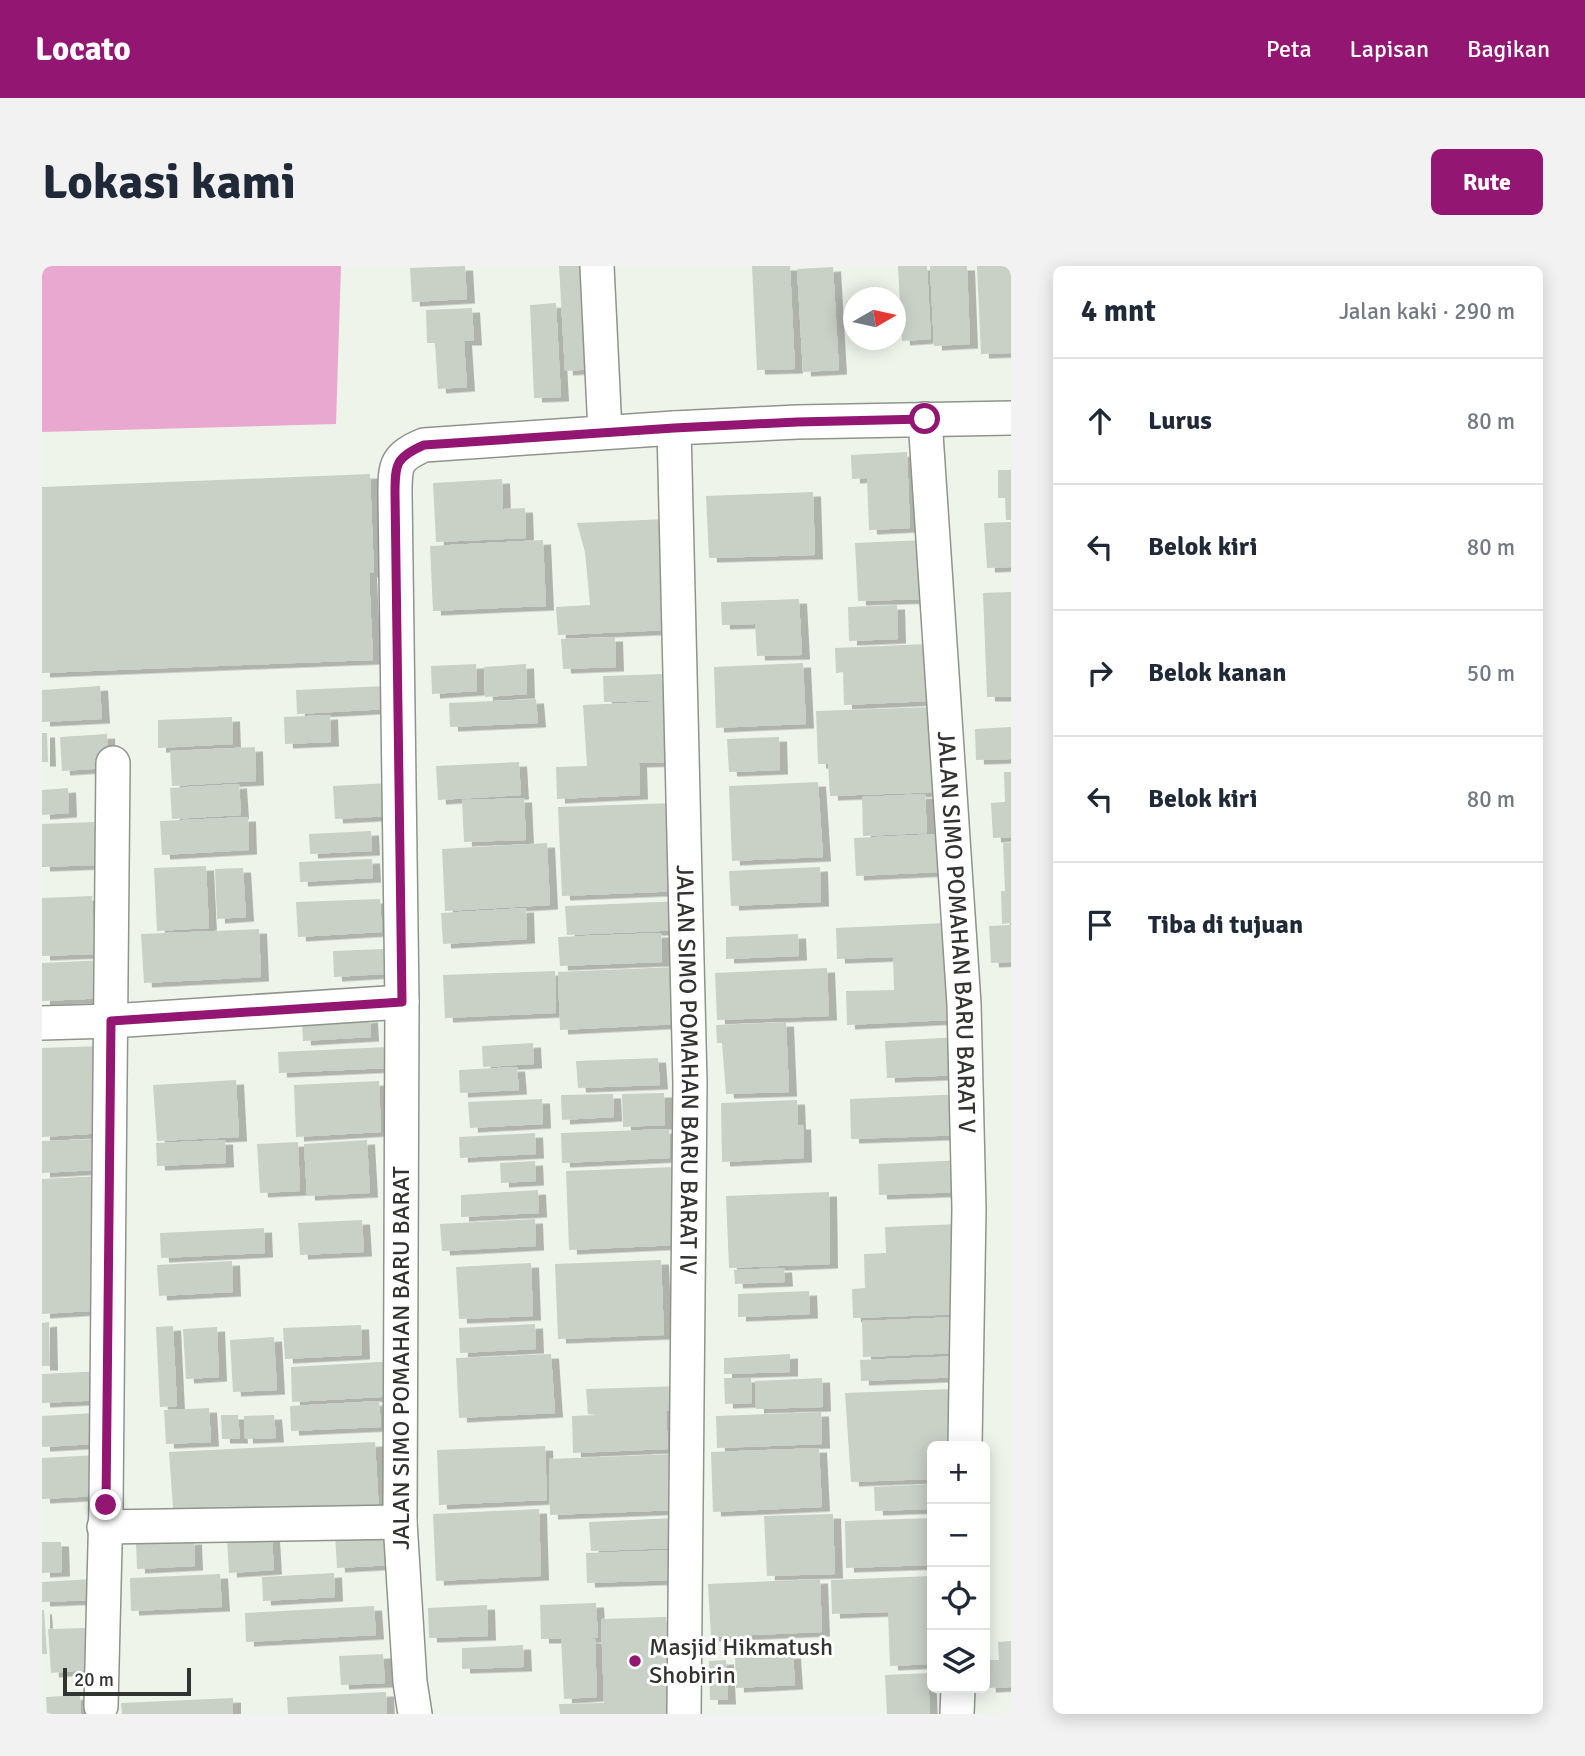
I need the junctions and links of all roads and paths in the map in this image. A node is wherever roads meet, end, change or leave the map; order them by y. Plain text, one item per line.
1 (597, 266) edge
2 (1011, 418) edge
3 (925, 419) junction
4 (674, 428) junction
5 (605, 432) junction
6 (113, 763) dead end
7 (402, 1002) junction
8 (111, 1021) junction
9 (42, 1023) edge
10 (965, 1441) edge
11 (400, 1522) junction
12 (104, 1527) junction
13 (958, 1693) edge
14 (101, 1706) dead end
15 (415, 1714) edge
16 (684, 1714) edge
17 (957, 1714) edge

1 - 5 street
2 - 3 street, JALAN SIMO POMAHAN BARU BARAT
3 - 4 street, JALAN SIMO POMAHAN BARU BARAT
3 - 10 street, JALAN SIMO POMAHAN BARU BARAT V
4 - 5 street, JALAN SIMO POMAHAN BARU BARAT
4 - 16 street, JALAN SIMO POMAHAN BARU BARAT IV
5 - 7 street, JALAN SIMO POMAHAN BARU BARAT
6 - 8 street
7 - 8 street
7 - 11 street, JALAN SIMO POMAHAN BARU BARAT
8 - 9 street
8 - 12 street
11 - 12 street
11 - 15 street, JALAN SIMO POMAHAN BARU BARAT
12 - 14 street
13 - 17 street

